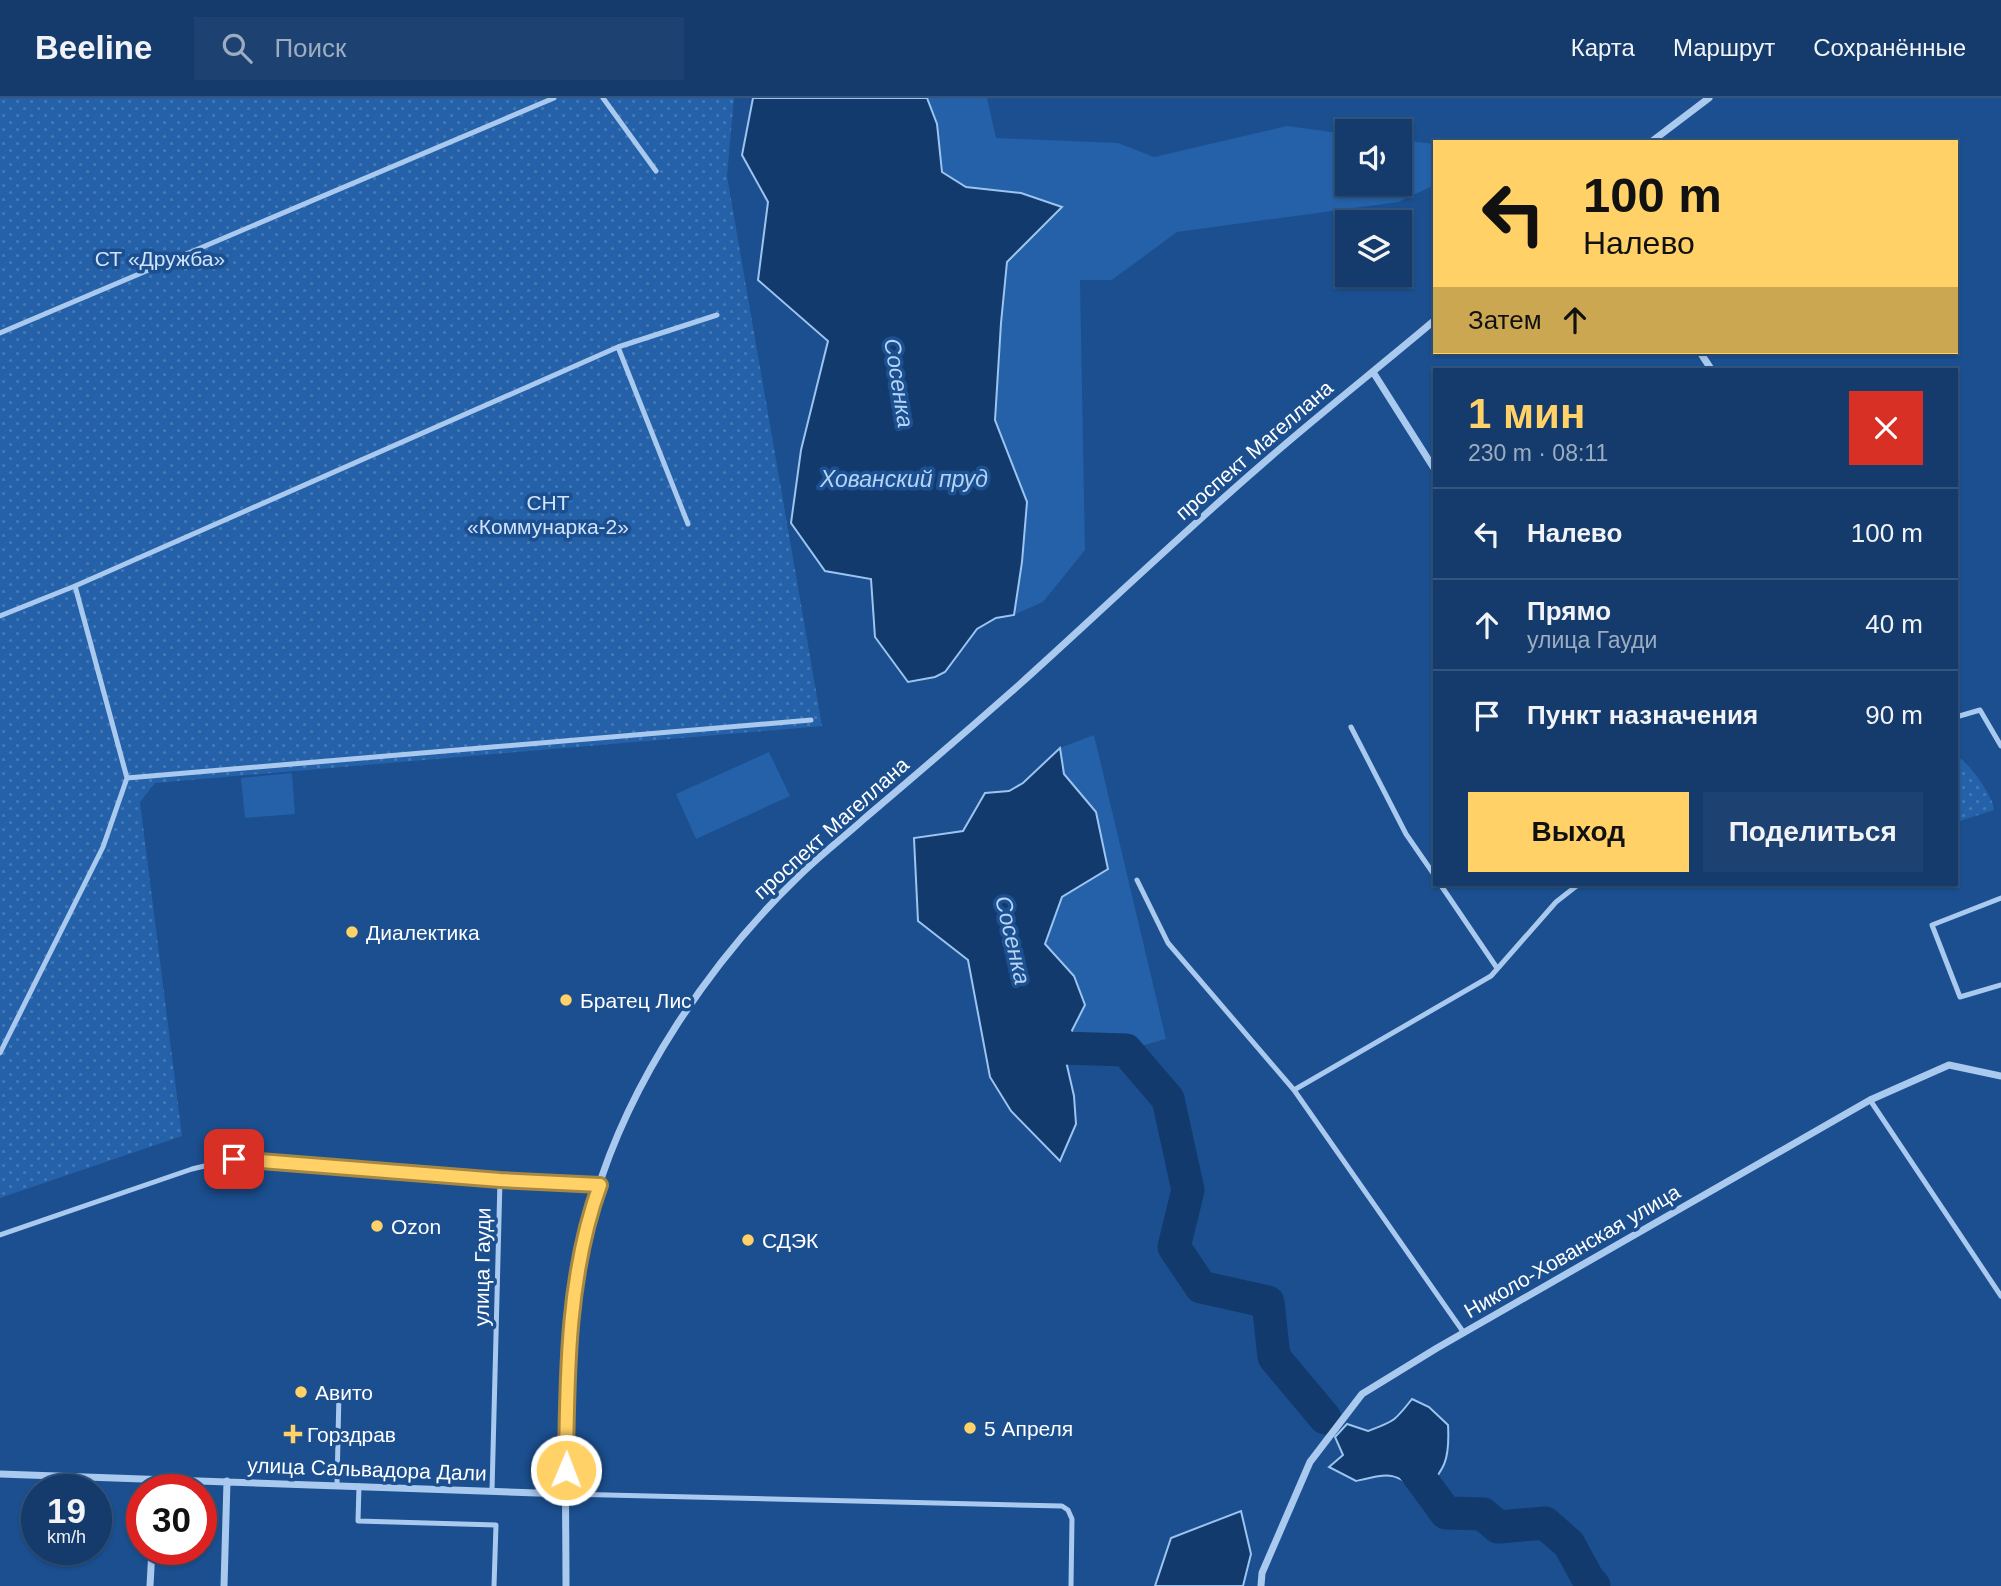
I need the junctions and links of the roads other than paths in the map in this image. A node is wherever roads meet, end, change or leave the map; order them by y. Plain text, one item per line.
1 (554, 98) edge
2 (603, 98) edge
3 (1709, 98) edge
4 (1654, 140) edge
5 (656, 172) dead end
6 (717, 315) dead end
7 (1433, 322) edge
8 (0, 333) edge
9 (618, 347) junction
10 (1373, 372) junction
11 (1433, 467) edge
12 (688, 524) dead end
13 (75, 586) junction
14 (0, 616) edge
15 (1958, 717) edge
16 (811, 720) dead end
17 (1351, 727) dead end
18 (2001, 746) edge
19 (127, 778) junction
20 (1433, 873) edge
21 (1137, 880) dead end
22 (1441, 886) edge
23 (1577, 886) edge
24 (2001, 898) edge
25 (1497, 968) junction
26 (2001, 985) edge
27 (0, 1053) edge
28 (2001, 1076) edge
29 (1294, 1090) junction
30 (1870, 1100) junction
31 (500, 1180) junction
32 (600, 1185) junction
33 (0, 1235) edge
34 (2001, 1296) edge
35 (1464, 1333) junction
36 (339, 1392) dead end
37 (0, 1474) edge
38 (126, 1478) edge
39 (217, 1481) edge
40 (227, 1481) junction
41 (337, 1485) junction
42 (359, 1486) junction
43 (492, 1490) junction
44 (566, 1494) junction
45 (151, 1565) edge
46 (150, 1586) edge
47 (224, 1586) edge
48 (494, 1586) edge
49 (566, 1586) edge
50 (1071, 1586) edge
51 (1261, 1586) edge

1 - 8 lane
2 - 5 lane
3 - 4 street
6 - 9 lane
7 - 10 street, проспект Магеллана
9 - 12 lane
9 - 13 lane
10 - 11 street
10 - 32 street, проспект Магеллана
13 - 14 lane
13 - 19 lane
15 - 18 lane
16 - 19 lane
17 - 20 lane
19 - 27 lane
21 - 29 lane
22 - 25 lane
23 - 25 lane
24 - 26 lane
25 - 29 lane
28 - 30 street, Николо-Хованская улица
29 - 35 lane
30 - 34 lane
30 - 35 street, Николо-Хованская улица
31 - 32 lane
31 - 33 lane, улица Гауди
31 - 43 lane, улица Гауди
32 - 44 street, проспект Магеллана
35 - 51 street, Николо-Хованская улица
36 - 41 lane
37 - 38 street, улица Сальвадора Дали
39 - 40 street, улица Сальвадора Дали
40 - 41 street, улица Сальвадора Дали
40 - 47 street
41 - 42 street, улица Сальвадора Дали
42 - 43 street, улица Сальвадора Дали
42 - 48 lane
43 - 44 street, улица Сальвадора Дали
44 - 49 street, проспект Магеллана
44 - 50 lane
45 - 46 street

